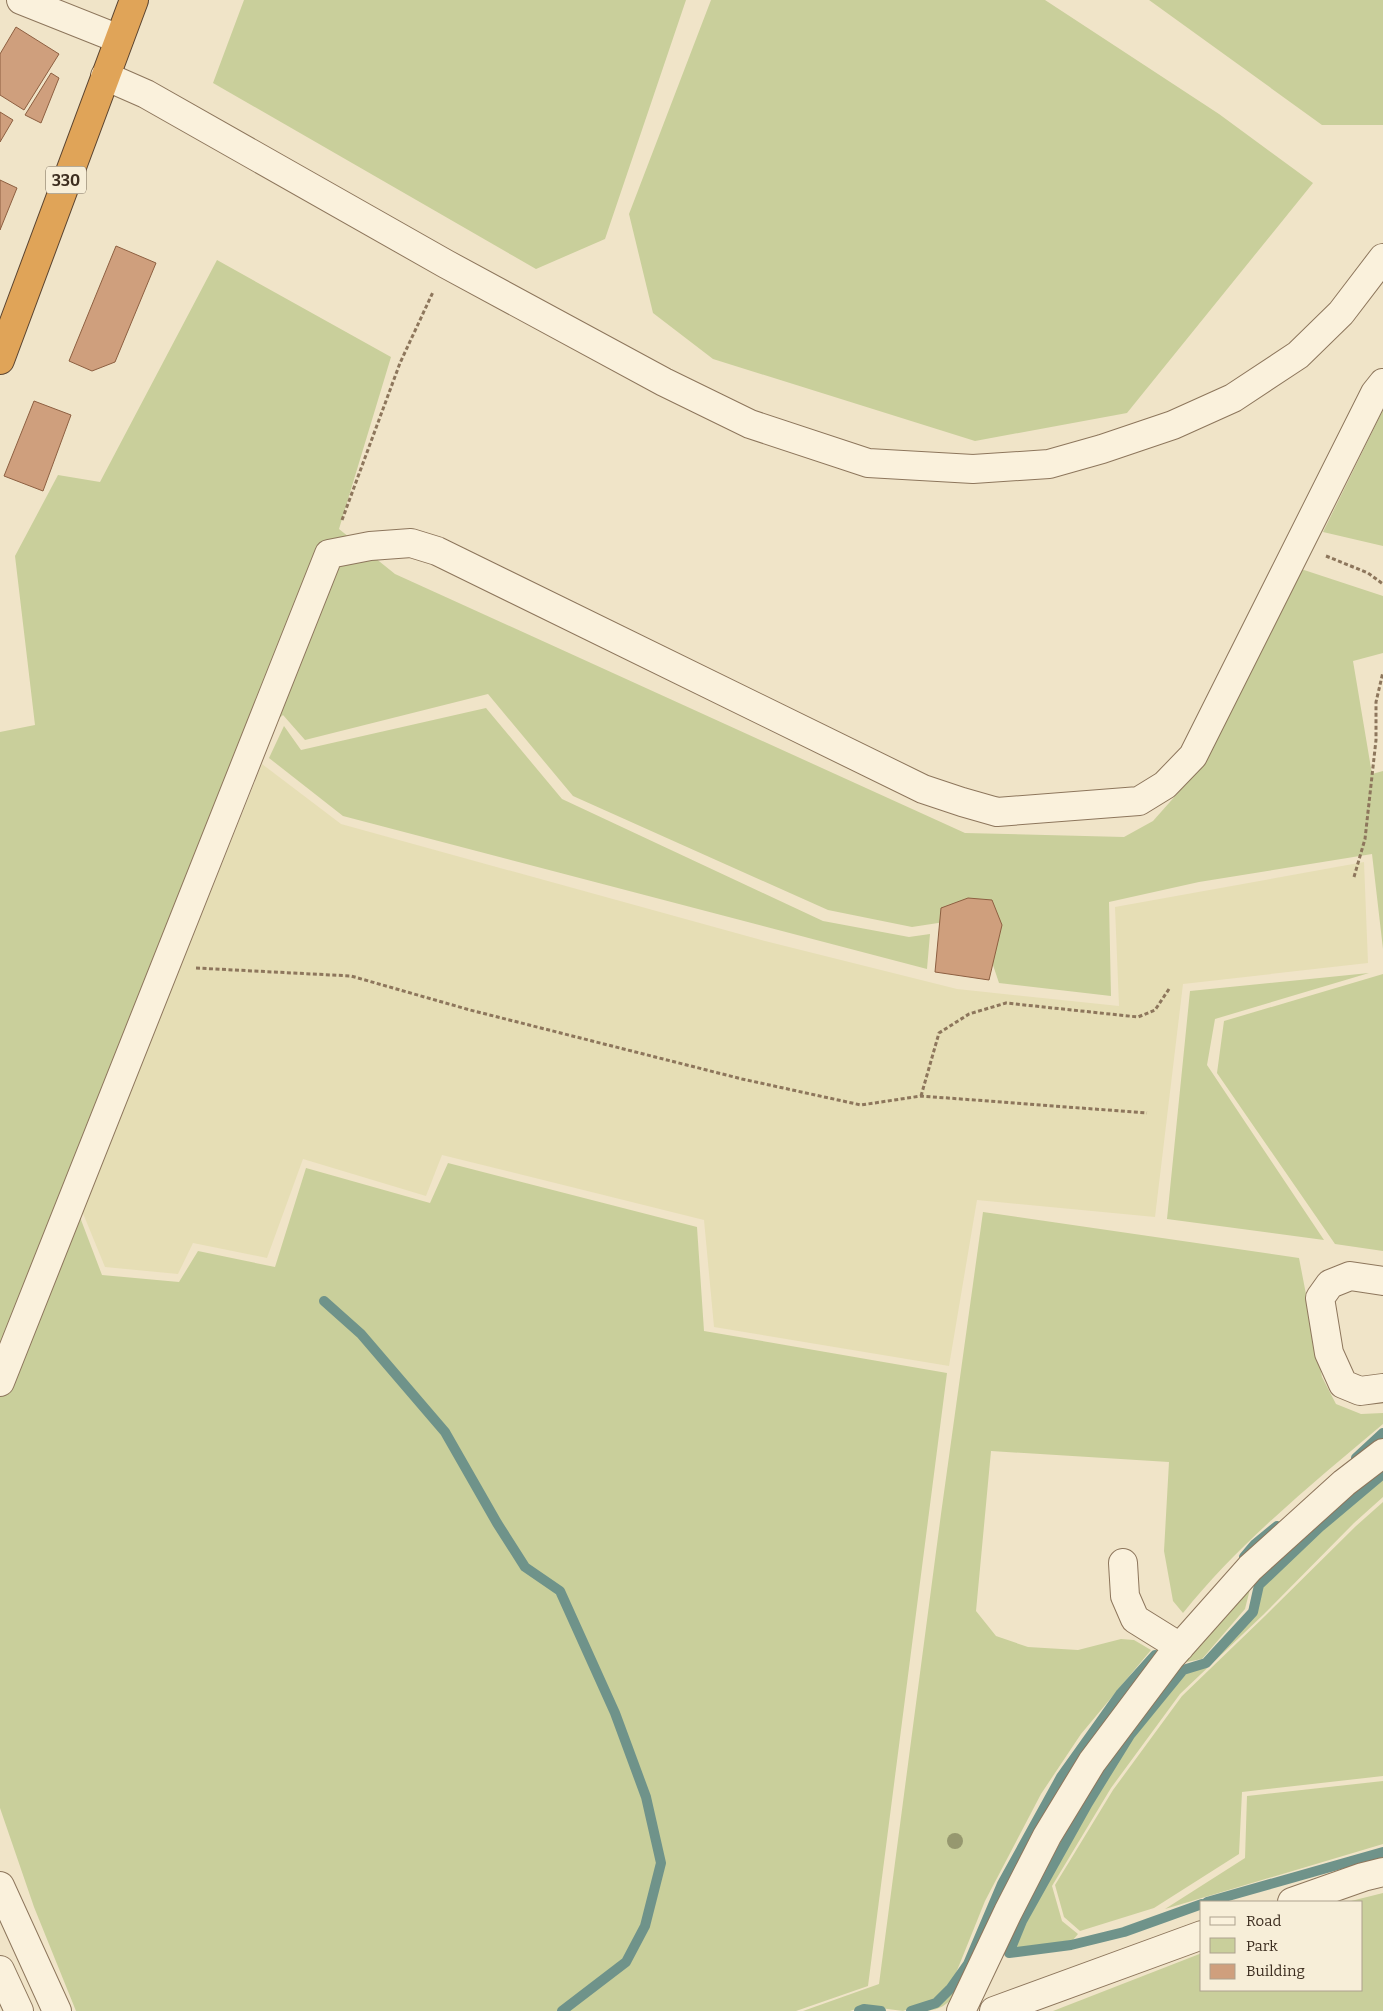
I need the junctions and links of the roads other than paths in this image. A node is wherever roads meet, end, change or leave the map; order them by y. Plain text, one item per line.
1 (21, 0) edge
2 (134, 0) edge
3 (119, 39) junction
4 (105, 76) junction
5 (1383, 258) edge
6 (6, 326) edge
7 (0, 360) edge
8 (1383, 383) edge
9 (1383, 1280) edge
10 (0, 1382) edge
11 (1383, 1388) edge
12 (1383, 1453) edge
13 (1123, 1563) dead end
14 (1180, 1647) junction
15 (1383, 1872) edge
16 (0, 1886) edge
17 (1295, 1901) edge
18 (1200, 1936) edge
19 (0, 1970) edge
20 (19, 2011) edge
21 (57, 2011) edge
22 (961, 2011) edge
23 (994, 2011) edge

1 - 3 street
2 - 3 highway, 330
3 - 4 highway, 330
4 - 5 street
4 - 6 highway, 330
6 - 7 highway, 330
8 - 10 street
9 - 11 street
12 - 14 street
13 - 14 street
14 - 22 street
15 - 17 street
16 - 21 street
18 - 23 street
19 - 20 street

